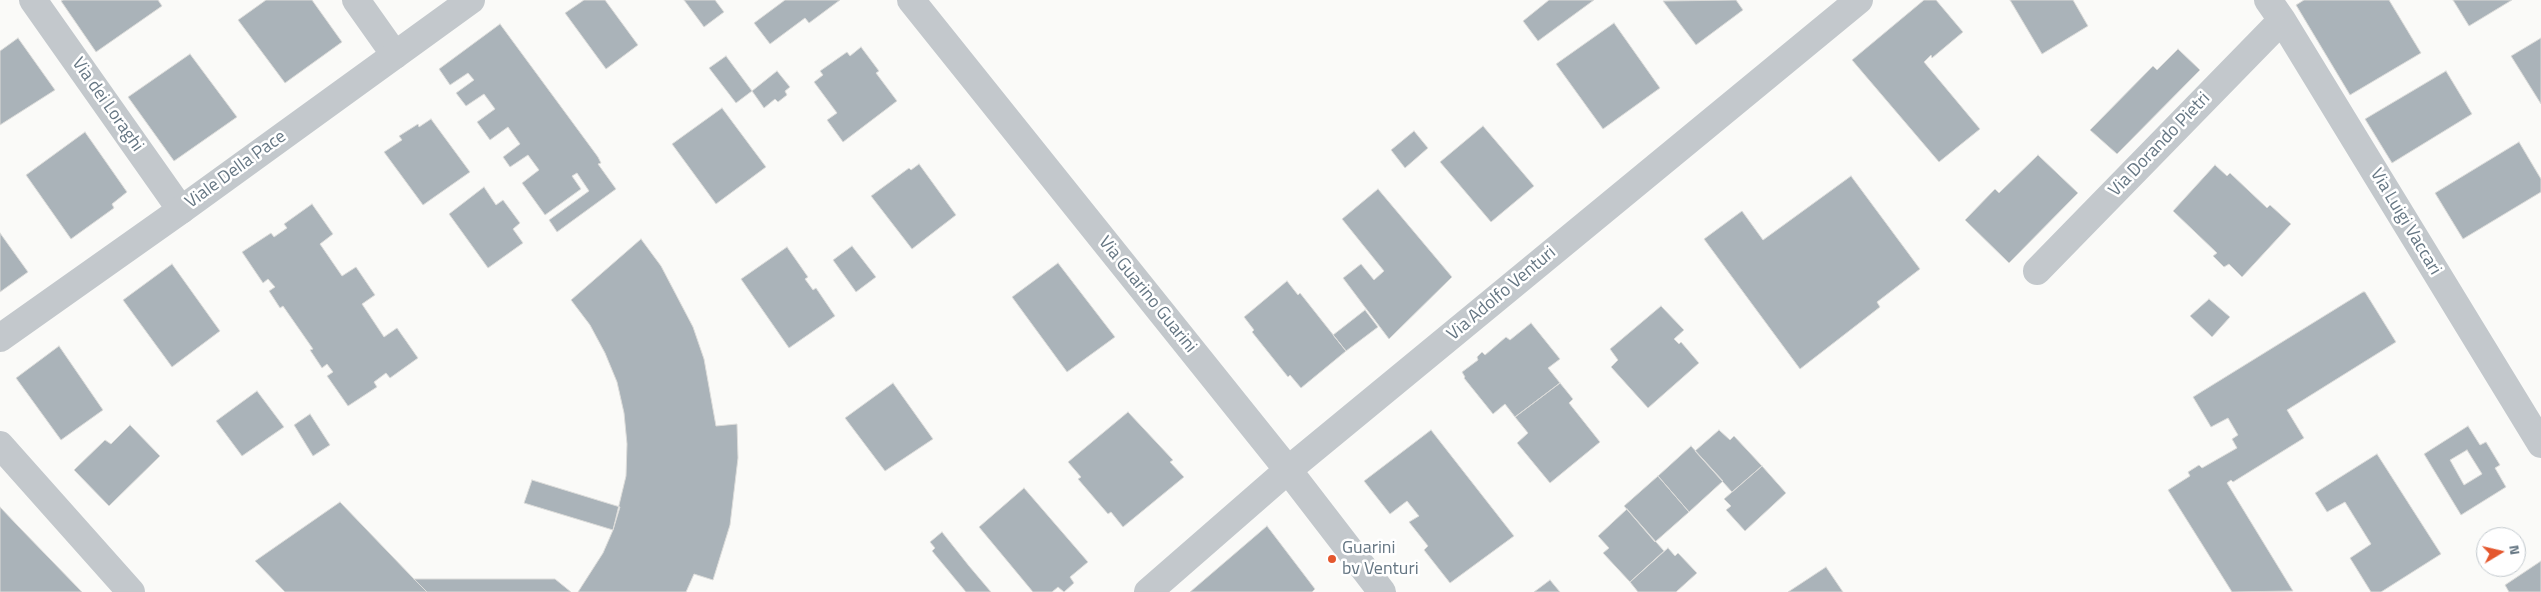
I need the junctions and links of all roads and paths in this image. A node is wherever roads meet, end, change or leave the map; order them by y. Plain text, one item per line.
1 (33, 0) edge
2 (356, 0) edge
3 (471, 0) edge
4 (911, 0) edge
5 (1859, 0) edge
6 (2275, 10) edge
7 (395, 55) junction
8 (181, 210) junction
9 (2037, 271) dead end
10 (0, 338) edge
11 (2541, 444) edge
12 (0, 445) edge
13 (1288, 470) junction
14 (131, 592) edge
15 (1148, 592) edge
16 (1382, 592) edge

1 - 8 street, Via dei Loraghi
2 - 7 street
3 - 7 street, Viale Della Pace
4 - 13 street, Via Guarino Guarini
5 - 13 street, Via Adolfo Venturi
6 - 9 street, Via Dorando Pietri
6 - 11 street, Via Luigi Vaccari
7 - 8 street, Viale Della Pace
8 - 10 street, Viale Della Pace
12 - 14 street
13 - 15 street, Via Adolfo Venturi
13 - 16 street, Via Guarino Guarini

